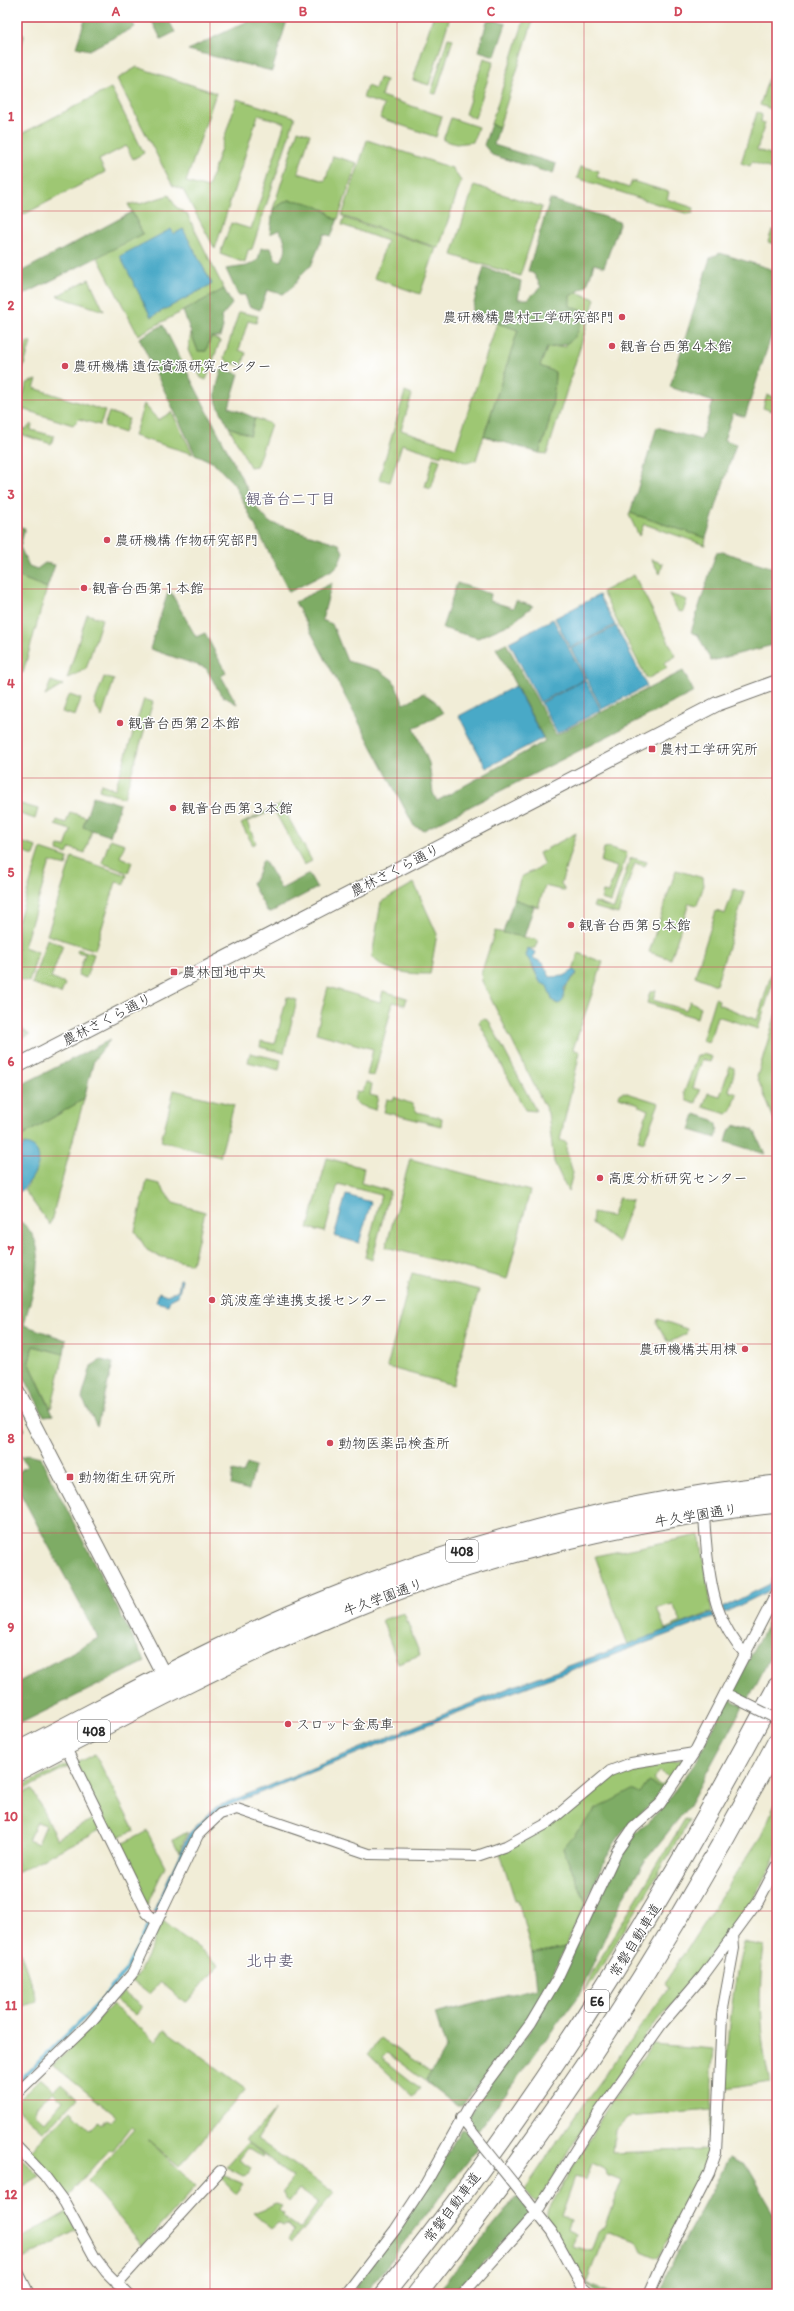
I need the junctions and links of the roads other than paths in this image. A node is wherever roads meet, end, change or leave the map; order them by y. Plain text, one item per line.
1 (777, 682) edge
2 (17, 1066) edge
3 (17, 1392) edge
4 (777, 1485) edge
5 (704, 1503) junction
6 (777, 1503) edge
7 (777, 1592) edge
8 (746, 1655) junction
9 (168, 1683) junction
10 (777, 1687) edge
11 (728, 1695) junction
12 (777, 1719) edge
13 (777, 1742) edge
14 (65, 1746) junction
15 (17, 1752) edge
16 (694, 1753) junction
17 (17, 1771) edge
18 (777, 1866) edge
19 (157, 1922) junction
20 (733, 1934) junction
21 (17, 2093) edge
22 (462, 2118) junction
23 (17, 2147) edge
24 (220, 2171) dead end
25 (536, 2213) junction
26 (17, 2270) edge
27 (117, 2284) junction
28 (29, 2294) edge
29 (128, 2294) edge
30 (346, 2294) edge
31 (384, 2294) edge
32 (417, 2294) edge
33 (463, 2294) edge
34 (591, 2294) edge
35 (649, 2294) edge

1 - 2 street, 農林さくら通り
3 - 9 street
4 - 5 highway, 牛久学園通り / 408
5 - 6 highway, 牛久学園通り / 408
5 - 8 street
5 - 9 highway, 牛久学園通り / 408
7 - 8 street
8 - 11 street
9 - 14 highway, 牛久学園通り / 408
9 - 15 highway, 牛久学園通り / 408
10 - 31 highway, 常磐自動車道 / E6
11 - 12 street, bridge
11 - 16 street
13 - 32 highway, 常磐自動車道 / E6
14 - 17 highway, 牛久学園通り / 408
14 - 19 street
16 - 19 street
16 - 22 street
18 - 20 street
19 - 21 street
20 - 25 street
20 - 35 street
22 - 25 street, bridge
22 - 30 street
23 - 27 street
24 - 27 street
25 - 33 street
25 - 34 street
26 - 28 street
27 - 29 street

